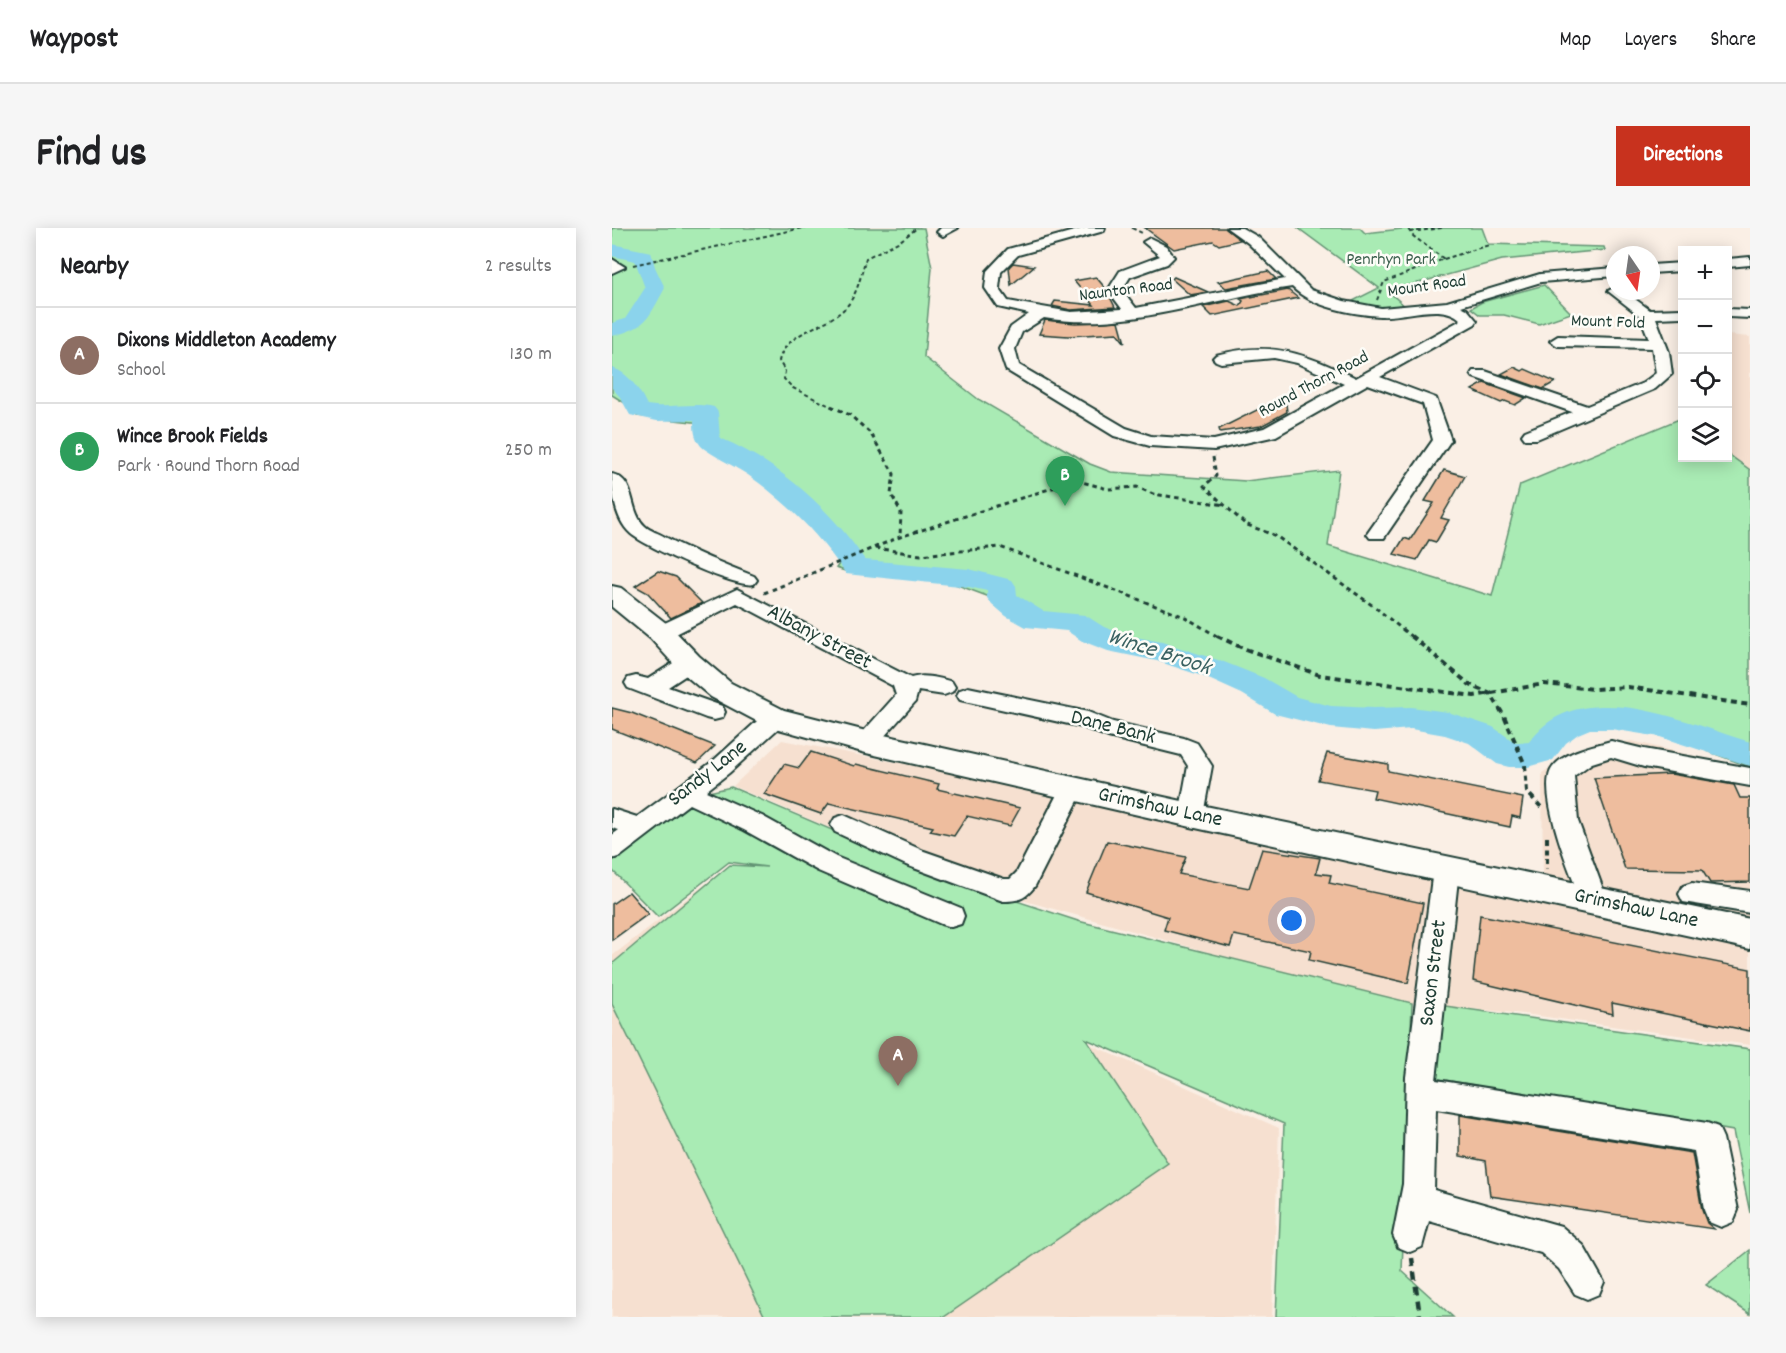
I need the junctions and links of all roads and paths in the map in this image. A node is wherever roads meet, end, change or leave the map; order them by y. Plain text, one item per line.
1 (802, 228) edge
2 (917, 228) edge
3 (1058, 228) edge
4 (1099, 228) edge
5 (1233, 228) edge
6 (1407, 228) edge
7 (1442, 228) edge
8 (1410, 232) junction
9 (1071, 235) junction
10 (1150, 242) dead end
11 (1489, 245) dead end
12 (1442, 259) junction
13 (1750, 261) edge
14 (612, 263) edge
15 (1732, 263) edge
16 (638, 264) dead end
17 (1678, 267) edge
18 (1660, 268) edge
19 (612, 269) edge
20 (1606, 273) edge
21 (1591, 274) junction
22 (1295, 282) junction
23 (1606, 285) edge
24 (1628, 300) edge
25 (1448, 306) junction
26 (1131, 311) junction
27 (1373, 311) junction
28 (1041, 313) junction
29 (1678, 313) edge
30 (1732, 313) edge
31 (1647, 314) junction
32 (1750, 314) edge
33 (1558, 341) dead end
34 (1658, 344) junction
35 (1221, 358) dead end
36 (1479, 374) dead end
37 (1363, 382) junction
38 (1586, 411) junction
39 (1531, 435) dead end
40 (1211, 444) junction
41 (612, 479) edge
42 (618, 504) edge
43 (1225, 505) junction
44 (1377, 534) dead end
45 (900, 537) junction
46 (875, 548) junction
47 (866, 552) joint
48 (838, 564) joint
49 (744, 592) junction
50 (614, 599) edge
51 (661, 633) junction
52 (689, 663) junction
53 (904, 684) junction
54 (944, 687) dead end
55 (1491, 694) junction
56 (968, 695) dead end
57 (1750, 705) edge
58 (714, 712) dead end
59 (775, 718) junction
60 (866, 742) junction
61 (1750, 777) edge
62 (1072, 789) junction
63 (686, 792) junction
64 (1191, 815) junction
65 (1545, 817) dead end
66 (612, 818) edge
67 (844, 825) dead end
68 (640, 828) junction
69 (1548, 835) dead end
70 (612, 849) edge
71 (1446, 870) junction
72 (1545, 890) junction
73 (1692, 894) dead end
74 (1594, 900) junction
75 (1750, 902) edge
76 (951, 916) dead end
77 (1750, 934) edge
78 (1421, 1084) junction
79 (1415, 1201) junction
80 (1721, 1210) dead end
81 (1410, 1235) joint
82 (1587, 1282) dead end
83 (1420, 1317) edge

1 - 16 path
2 - 45 path
3 - 9 street
4 - 9 street, Naunton Road
5 - 22 street, Mount Road
6 - 8 path
7 - 8 path
8 - 12 path
9 - 28 street, Naunton Road
10 - 26 street
11 - 12 path
12 - 27 path
13 - 15 street
14 - 19 street
17 - 18 street
20 - 21 street, Mount Road
21 - 23 street
21 - 25 street, Mount Road
22 - 26 street, Naunton Road
22 - 27 street, Mount Road
24 - 31 street
25 - 27 street, Mount Road
25 - 37 street, Round Thorn Road
26 - 28 street, Naunton Road
28 - 40 street, Round Thorn Road
29 - 31 street
30 - 32 street
31 - 34 street
33 - 34 street, Mount Fold
34 - 38 street
35 - 37 street
36 - 38 street
37 - 40 street, Round Thorn Road
37 - 44 street
38 - 39 street
40 - 43 path
41 - 42 street, Albany Street
42 - 49 street, Albany Street
43 - 45 path
43 - 55 path
45 - 46 path
46 - 47 path
46 - 55 path
47 - 48 path
48 - 49 path
49 - 51 street
49 - 53 street, Albany Street
50 - 51 main road, Grimshaw Lane
51 - 52 main road, Grimshaw Lane
52 - 58 street
52 - 59 main road, Grimshaw Lane
53 - 54 street
53 - 60 street
55 - 57 path
55 - 65 path
56 - 64 street, Dane Bank
59 - 60 main road, Grimshaw Lane
59 - 63 street, Sandy Lane
60 - 62 main road, Grimshaw Lane
61 - 74 street
62 - 64 main road, Grimshaw Lane
62 - 67 street
63 - 68 street, Sandy Lane
63 - 76 street
64 - 71 main road, Grimshaw Lane
66 - 68 street
68 - 70 street, Sandy Lane
69 - 72 path
71 - 72 main road, Grimshaw Lane
71 - 78 street, Saxon Street
72 - 74 main road, Grimshaw Lane
73 - 75 street
74 - 77 main road, Grimshaw Lane
78 - 79 street, Saxon Street
78 - 80 street
79 - 81 street, Saxon Street
79 - 82 street
81 - 83 path

